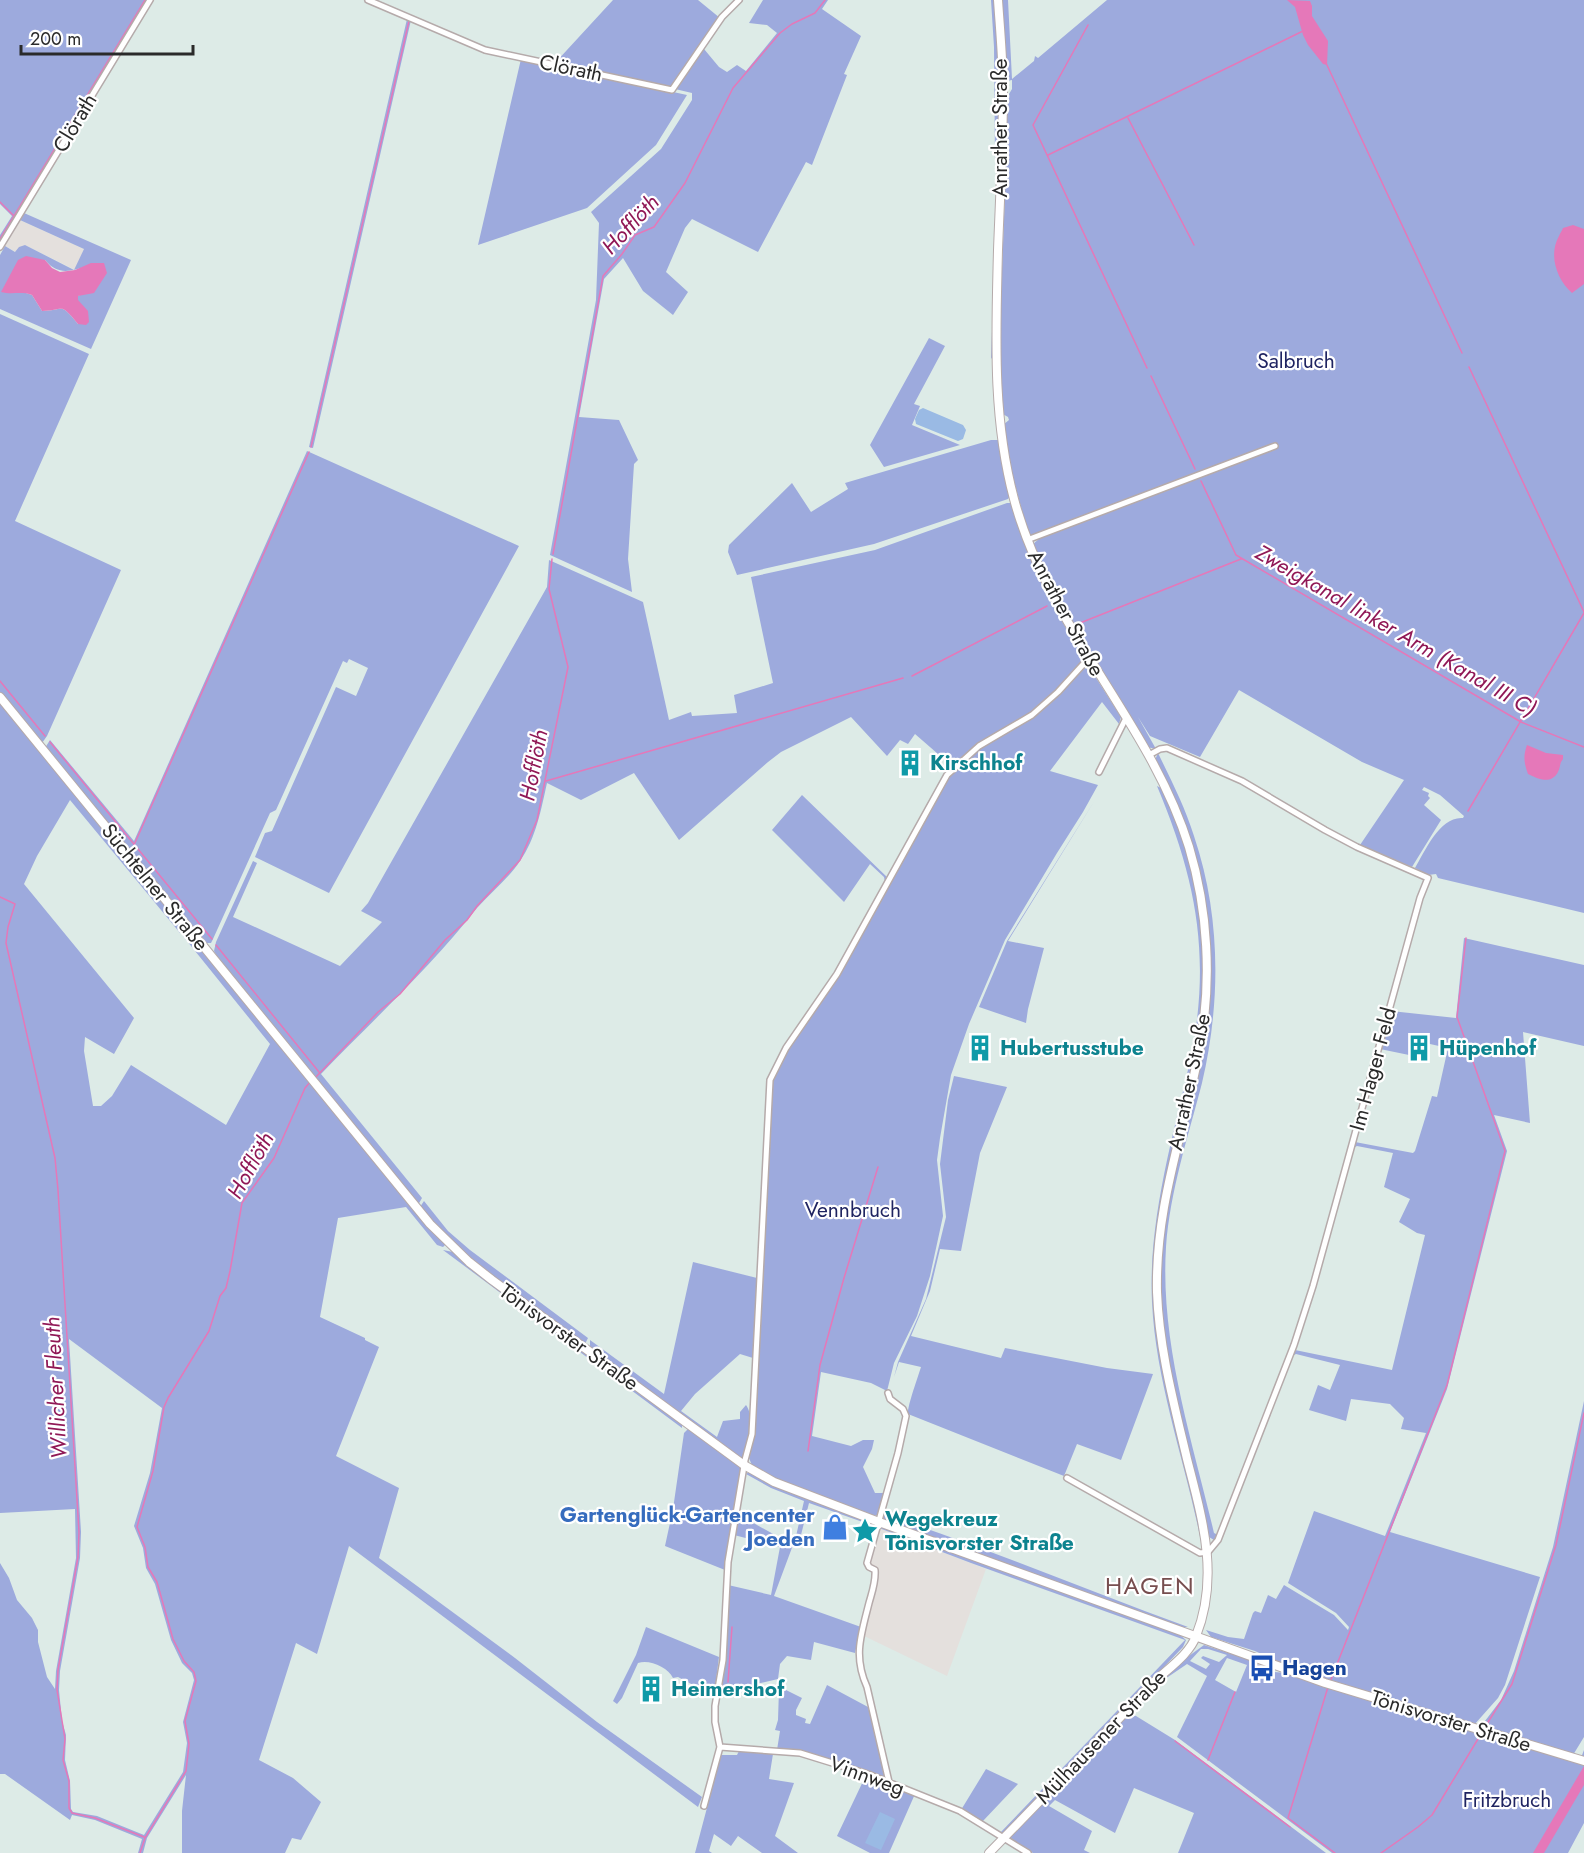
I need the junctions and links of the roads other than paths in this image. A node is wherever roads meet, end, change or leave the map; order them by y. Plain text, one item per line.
1 (150, 0) edge
2 (368, 0) edge
3 (739, 0) edge
4 (998, 0) edge
5 (0, 247) edge
6 (1275, 446) dead end
7 (1027, 540) junction
8 (1088, 659) junction
9 (0, 697) edge
10 (1126, 718) junction
11 (1149, 755) junction
12 (1100, 772) dead end
13 (312, 1080) joint
14 (888, 1393) dead end
15 (744, 1466) junction
16 (1067, 1478) dead end
17 (879, 1522) junction
18 (1208, 1552) junction
19 (1196, 1636) junction
20 (720, 1747) junction
21 (1580, 1760) edge
22 (889, 1782) junction
23 (704, 1806) dead end
24 (1004, 1838) junction
25 (989, 1853) edge
26 (1028, 1853) edge

1 - 5 street, Clörath
2 - 3 street, Clörath
4 - 7 main road, Anrather Straße
6 - 7 street, Anrather Straße
7 - 8 main road, Anrather Straße
8 - 10 main road, Anrather Straße
8 - 15 street
9 - 13 main road, Süchtelner Straße
10 - 11 main road, Anrather Straße
10 - 12 street
11 - 18 main road, Anrather Straße
11 - 18 street, Im Hager Feld
13 - 15 main road, Tönisvorster Straße
14 - 17 street
15 - 17 main road, Tönisvorster Straße
15 - 20 street
16 - 18 street
17 - 19 main road, Tönisvorster Straße
17 - 22 street
18 - 19 main road, Anrather Straße
19 - 21 main road, Tönisvorster Straße
19 - 24 main road, Mülhausener Straße
20 - 22 street, Vinnweg
20 - 23 street
22 - 24 street, Vinnweg
24 - 25 main road, Mülhausener Straße
24 - 26 street

